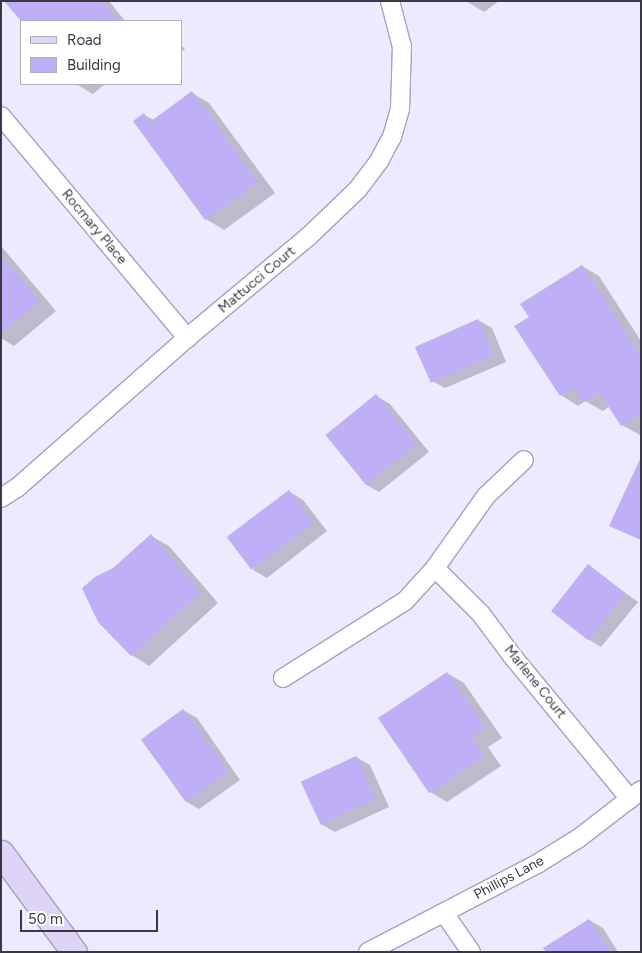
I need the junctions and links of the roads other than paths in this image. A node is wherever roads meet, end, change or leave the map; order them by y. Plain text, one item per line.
1 (390, 1) edge
2 (1, 116) edge
3 (187, 338) junction
4 (524, 460) dead end
5 (1, 498) edge
6 (435, 568) junction
7 (283, 678) dead end
8 (636, 794) edge
9 (1, 852) edge
10 (444, 913) junction
11 (74, 952) edge
12 (368, 952) edge
13 (470, 952) edge

1 - 3 street, Mattucci Court
2 - 3 street, Rocmary Place
3 - 5 street, Mattucci Court
4 - 6 street
6 - 7 street
6 - 8 street, Marlene Court
8 - 10 street, Phillips Lane
9 - 11 main road
10 - 12 street, Phillips Lane
10 - 13 street

